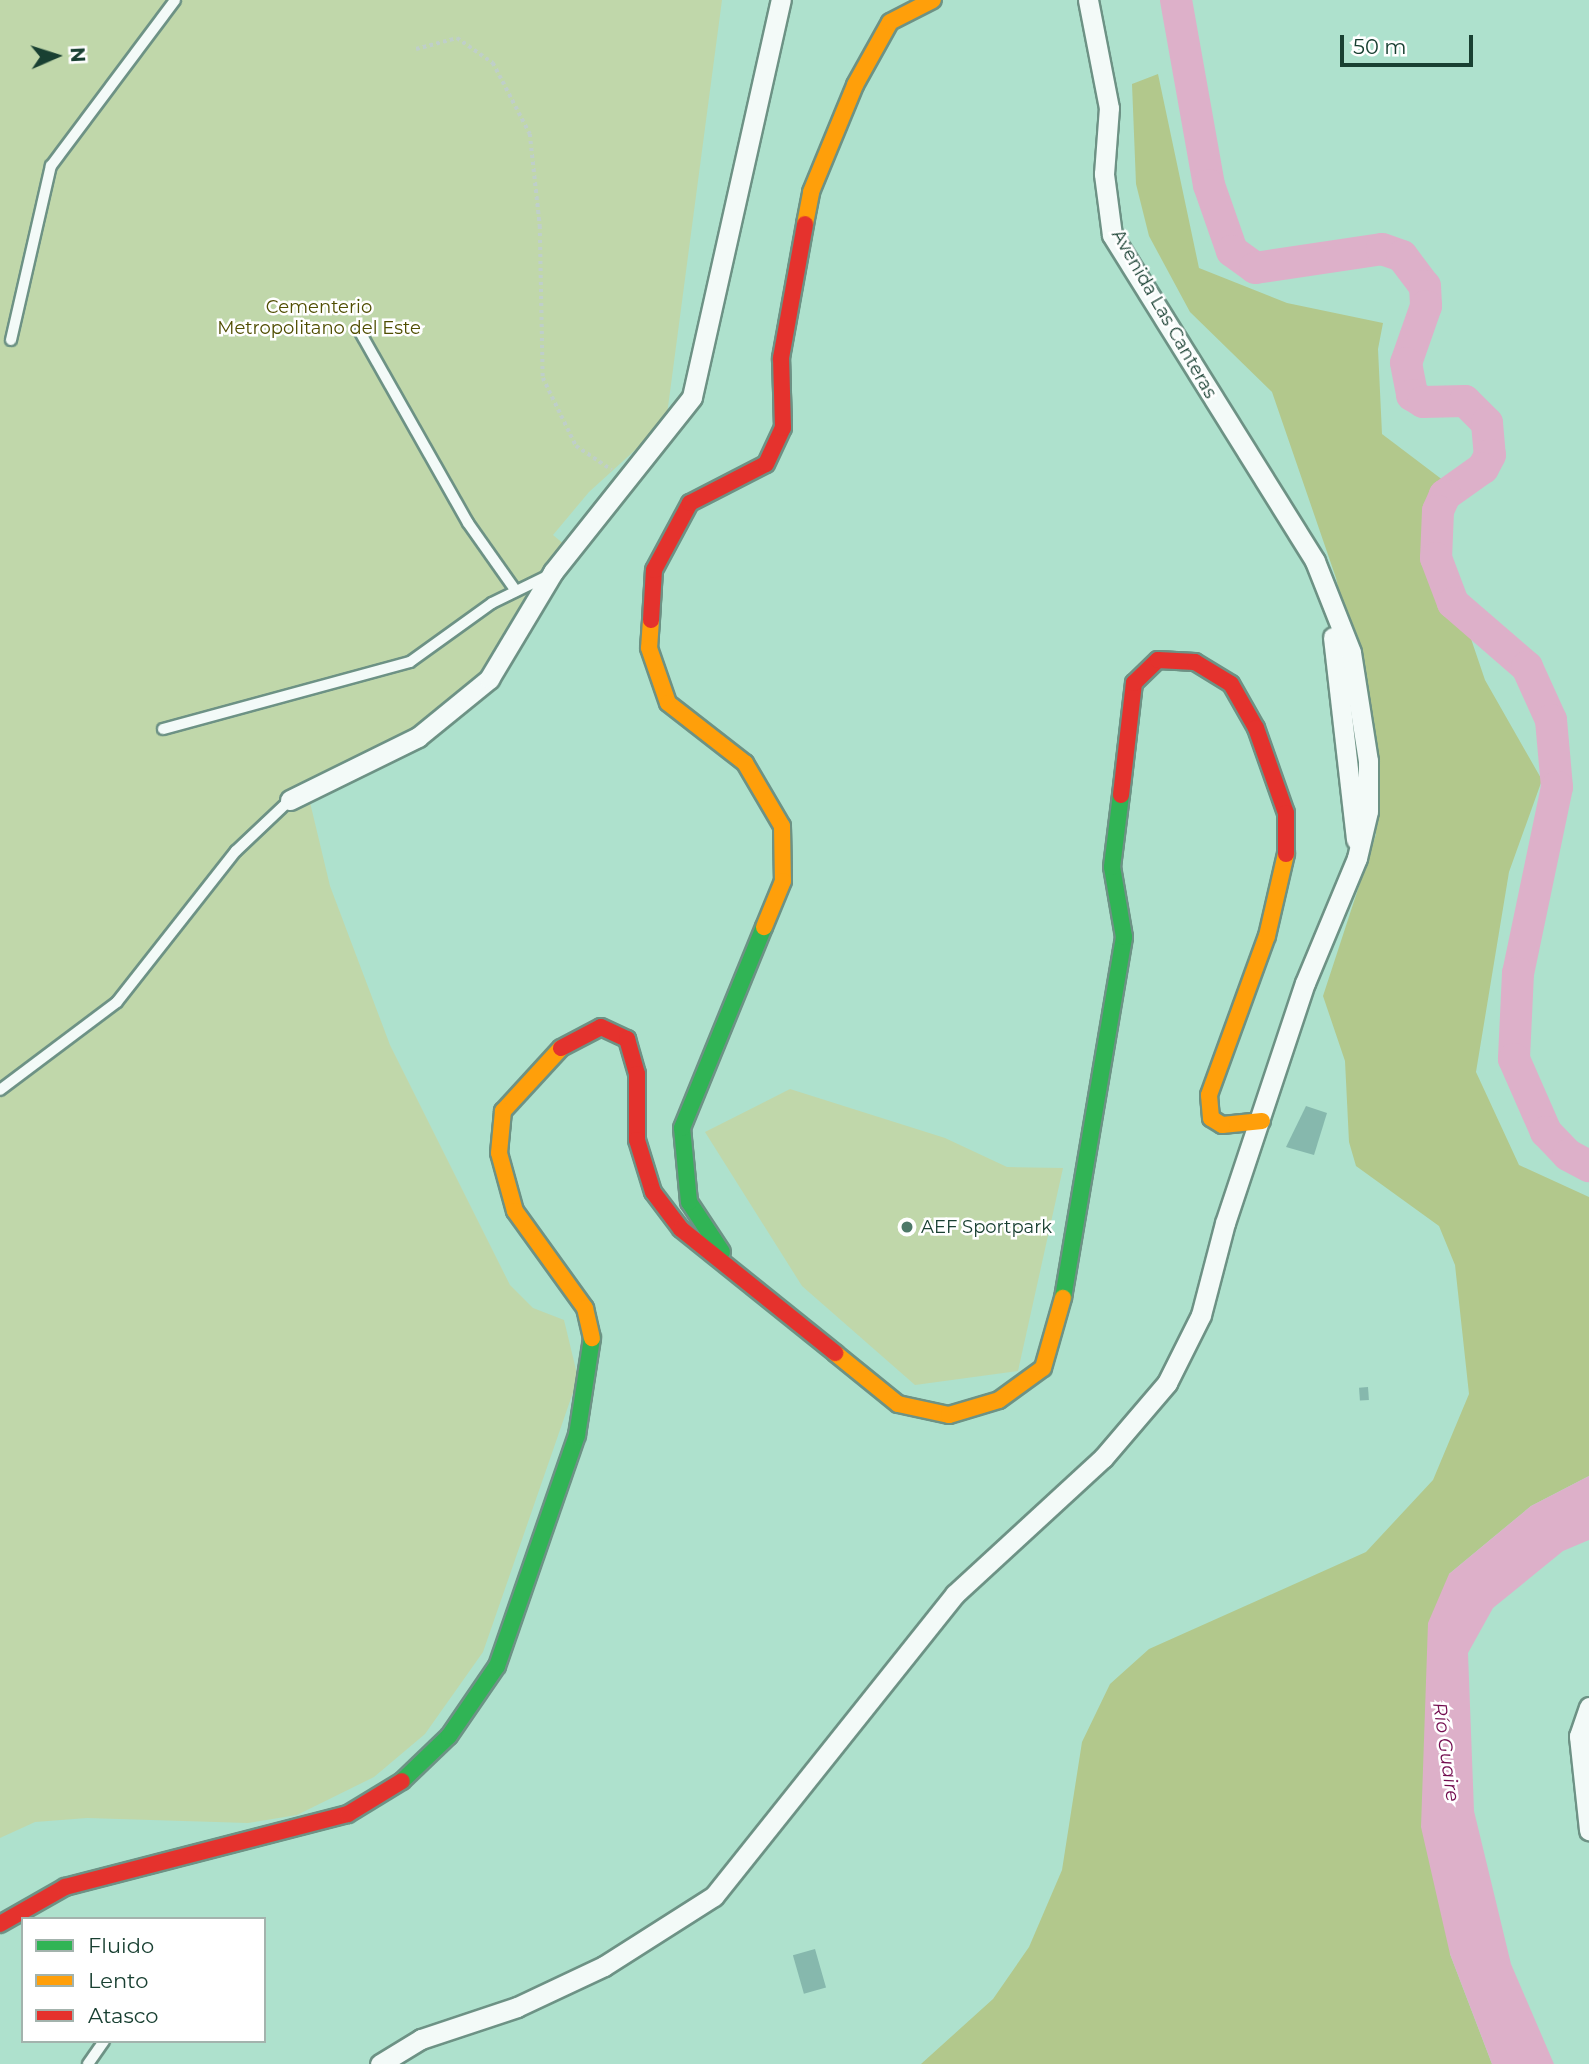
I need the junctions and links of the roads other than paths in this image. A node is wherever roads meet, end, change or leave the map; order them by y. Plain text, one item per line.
1 (175, 0) edge
2 (780, 0) edge
3 (933, 0) edge
4 (1088, 0) edge
5 (360, 332) dead end
6 (12, 340) dead end
7 (553, 572) junction
8 (516, 591) junction
9 (163, 729) dead end
10 (290, 800) joint
11 (0, 1090) edge
12 (1262, 1121) junction
13 (743, 1284) junction
14 (1589, 1707) edge
15 (1589, 1829) edge
16 (0, 1924) edge
17 (103, 2043) edge
18 (88, 2064) edge
19 (380, 2064) edge

1 - 6 lane
2 - 7 street
3 - 13 street
4 - 12 street, Avenida Las Canteras
5 - 8 lane
7 - 8 lane
7 - 10 street
8 - 9 lane
10 - 11 lane
12 - 13 street
12 - 19 street, Avenida Las Canteras
13 - 16 street
14 - 15 street
17 - 18 lane

